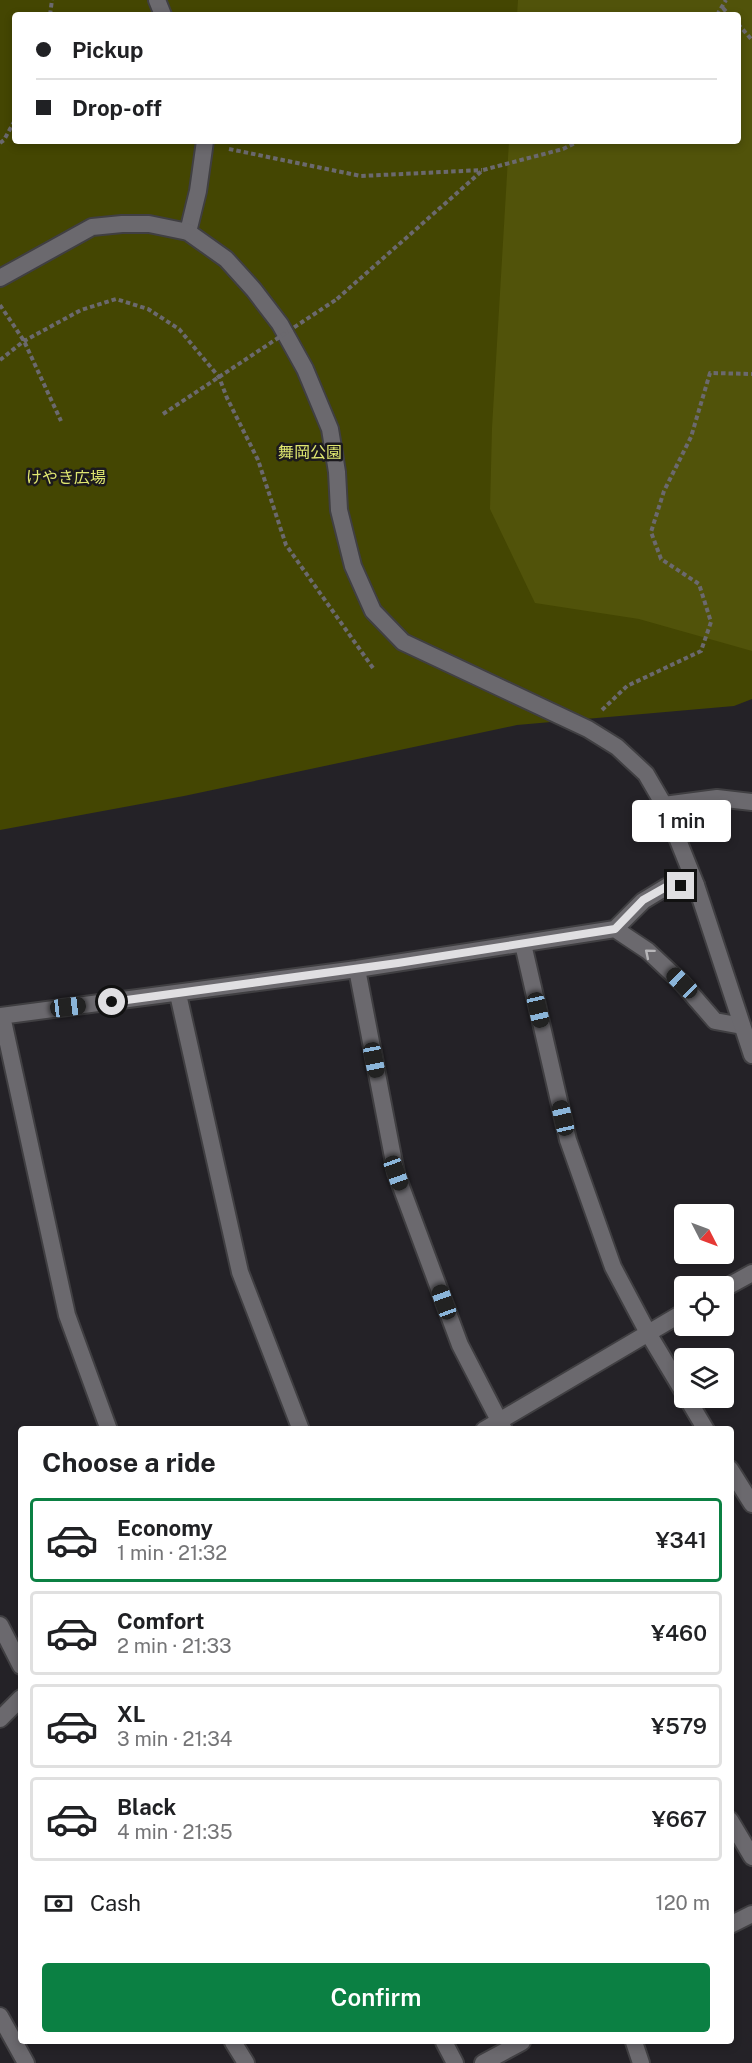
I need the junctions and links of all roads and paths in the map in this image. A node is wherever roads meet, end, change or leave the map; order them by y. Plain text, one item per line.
1 (726, 0) edge
2 (723, 8) junction
3 (720, 12) edge
4 (726, 12) edge
5 (741, 27) edge
6 (752, 40) edge
7 (12, 125) edge
8 (0, 143) edge
9 (205, 144) edge
10 (210, 144) edge
11 (573, 144) edge
12 (483, 170) junction
13 (188, 232) junction
14 (0, 278) edge
15 (0, 305) edge
16 (24, 341) junction
17 (0, 360) edge
18 (752, 374) edge
19 (219, 377) junction
20 (163, 414) dead end
21 (62, 420) dead end
22 (373, 668) dead end
23 (588, 729) junction
24 (752, 802) edge
25 (664, 805) junction
26 (696, 885) junction
27 (615, 929) junction
28 (523, 944) junction
29 (357, 969) junction
30 (178, 994) junction
31 (1, 1016) edge
32 (742, 1026) junction
33 (752, 1055) edge
34 (752, 1273) edge
35 (734, 1283) edge
36 (674, 1318) edge
37 (648, 1333) junction
38 (674, 1376) edge
39 (693, 1408) edge
40 (108, 1426) edge
41 (299, 1426) edge
42 (496, 1426) edge
43 (498, 1426) edge
44 (704, 1426) edge
45 (734, 1475) edge
46 (752, 1504) edge
47 (0, 1625) edge
48 (18, 1660) edge
49 (18, 1701) edge
50 (0, 1719) edge
51 (734, 1827) edge
52 (752, 1857) edge
53 (752, 1914) edge
54 (734, 1923) edge
55 (0, 2016) edge
56 (234, 2044) edge
57 (445, 2044) edge
58 (518, 2044) edge
59 (635, 2044) edge
60 (26, 2063) edge
61 (246, 2063) edge
62 (455, 2063) edge
63 (483, 2063) edge
64 (641, 2063) edge

1 - 2 path
2 - 3 path
2 - 4 path
5 - 6 path
7 - 8 path
9 - 13 street
10 - 12 path
11 - 12 path
12 - 19 path, bridge
13 - 14 street
13 - 23 street
15 - 16 path
16 - 17 path
16 - 19 path
16 - 21 path
18 - 23 path
19 - 20 path
19 - 22 path
23 - 25 street
24 - 25 street
25 - 26 street
26 - 27 street
26 - 32 street
27 - 28 street
32 -> 27 street
28 - 29 street
28 - 37 street
29 - 30 street
29 - 42 street
30 - 31 street
30 - 41 street
31 - 40 street
32 - 33 street
34 - 35 street
36 - 37 street
37 - 38 street
37 - 43 street
39 - 44 street
45 - 46 street
47 - 48 street
49 - 50 street
51 - 52 street
53 - 54 street
55 - 60 street
56 - 61 street
57 - 62 street
58 - 63 street
59 - 64 street

